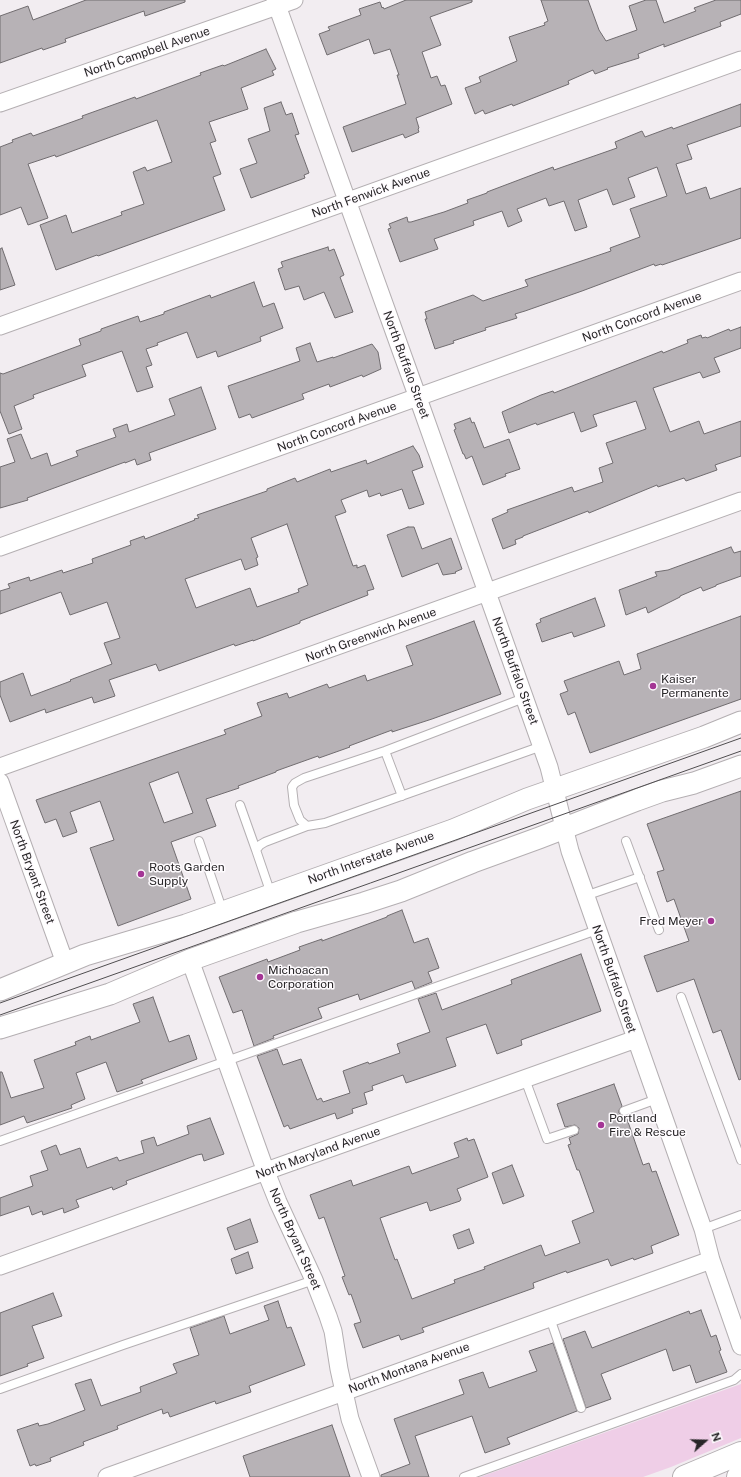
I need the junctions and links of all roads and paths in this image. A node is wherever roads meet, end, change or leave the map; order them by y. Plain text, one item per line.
1 (294, 0) edge
2 (276, 3) edge
3 (741, 60) edge
4 (0, 103) edge
5 (347, 202) junction
6 (741, 282) edge
7 (0, 326) edge
8 (418, 398) junction
9 (741, 502) edge
10 (0, 547) edge
11 (487, 593) junction
12 (524, 698) junction
13 (741, 722) edge
14 (542, 746) junction
15 (385, 751) junction
16 (741, 766) edge
17 (0, 767) edge
18 (0, 782) edge
19 (555, 790) junction
20 (402, 796) junction
21 (240, 804) dead end
22 (307, 826) junction
23 (564, 829) junction
24 (199, 841) dead end
25 (626, 841) dead end
26 (256, 850) junction
27 (640, 877) junction
28 (271, 894) junction
29 (585, 896) junction
30 (223, 912) junction
31 (597, 930) junction
32 (659, 930) dead end
33 (190, 960) junction
34 (64, 963) junction
35 (0, 990) edge
36 (681, 997) dead end
37 (0, 1028) edge
38 (636, 1039) junction
39 (226, 1061) junction
40 (525, 1079) junction
41 (657, 1099) junction
42 (624, 1111) dead end
43 (574, 1130) dead end
44 (0, 1141) edge
45 (741, 1160) edge
46 (266, 1172) junction
47 (741, 1215) edge
48 (703, 1229) junction
49 (711, 1260) junction
50 (0, 1266) edge
51 (314, 1280) junction
52 (550, 1318) junction
53 (741, 1346) edge
54 (741, 1374) edge
55 (0, 1389) edge
56 (345, 1392) junction
57 (581, 1408) dead end
58 (741, 1453) edge
59 (107, 1477) edge
60 (371, 1477) edge
61 (464, 1477) edge
62 (684, 1477) edge

1 - 2 street, North Campbell Avenue
2 - 4 street, North Campbell Avenue
2 - 5 street, North Buffalo Street
3 - 5 street, North Fenwick Avenue
5 - 7 street, North Fenwick Avenue
5 - 8 street, North Buffalo Street
6 - 8 street, North Concord Avenue
8 - 10 street, North Concord Avenue
8 - 11 street, North Buffalo Street
9 - 11 street, North Greenwich Avenue
11 - 12 street, North Buffalo Street
11 - 17 street, North Greenwich Avenue
12 - 14 street, North Buffalo Street
12 - 15 lane
13 - 19 street, North Interstate Avenue
14 - 19 street, North Buffalo Street
14 - 20 lane
15 - 20 lane
15 - 22 lane
16 - 23 street
18 - 34 street, North Bryant Street
19 - 23 street, North Buffalo Street
19 - 28 street, North Interstate Avenue
20 - 22 lane
21 - 26 lane
22 - 26 lane
23 - 29 street, North Buffalo Street
23 - 33 street
24 - 30 lane
25 - 27 lane
26 - 28 lane
27 - 29 lane
27 - 32 lane
28 - 30 street, North Interstate Avenue
29 - 31 street, North Buffalo Street
30 - 34 street, North Interstate Avenue
31 - 38 street, North Buffalo Street
31 - 39 lane
33 - 37 street
33 - 39 street, North Bryant Street
34 - 35 street, North Interstate Avenue
36 - 45 lane
38 - 40 street, North Maryland Avenue
38 - 41 street, North Buffalo Street
39 - 44 lane
39 - 46 street, North Bryant Street
40 - 43 lane
40 - 46 street, North Maryland Avenue
41 - 42 lane
41 - 48 street, North Buffalo Street
46 - 50 street, North Maryland Avenue
46 - 51 street, North Bryant Street
47 - 48 lane
48 - 49 street, North Buffalo Street
49 - 52 street, North Montana Avenue
49 - 53 street, North Buffalo Street
51 - 55 lane
51 - 56 street, North Bryant Street
52 - 56 street, North Montana Avenue
52 - 57 lane
54 - 61 lane
56 - 59 street, North Montana Avenue
56 - 60 street, North Bryant Street
58 - 62 highway

